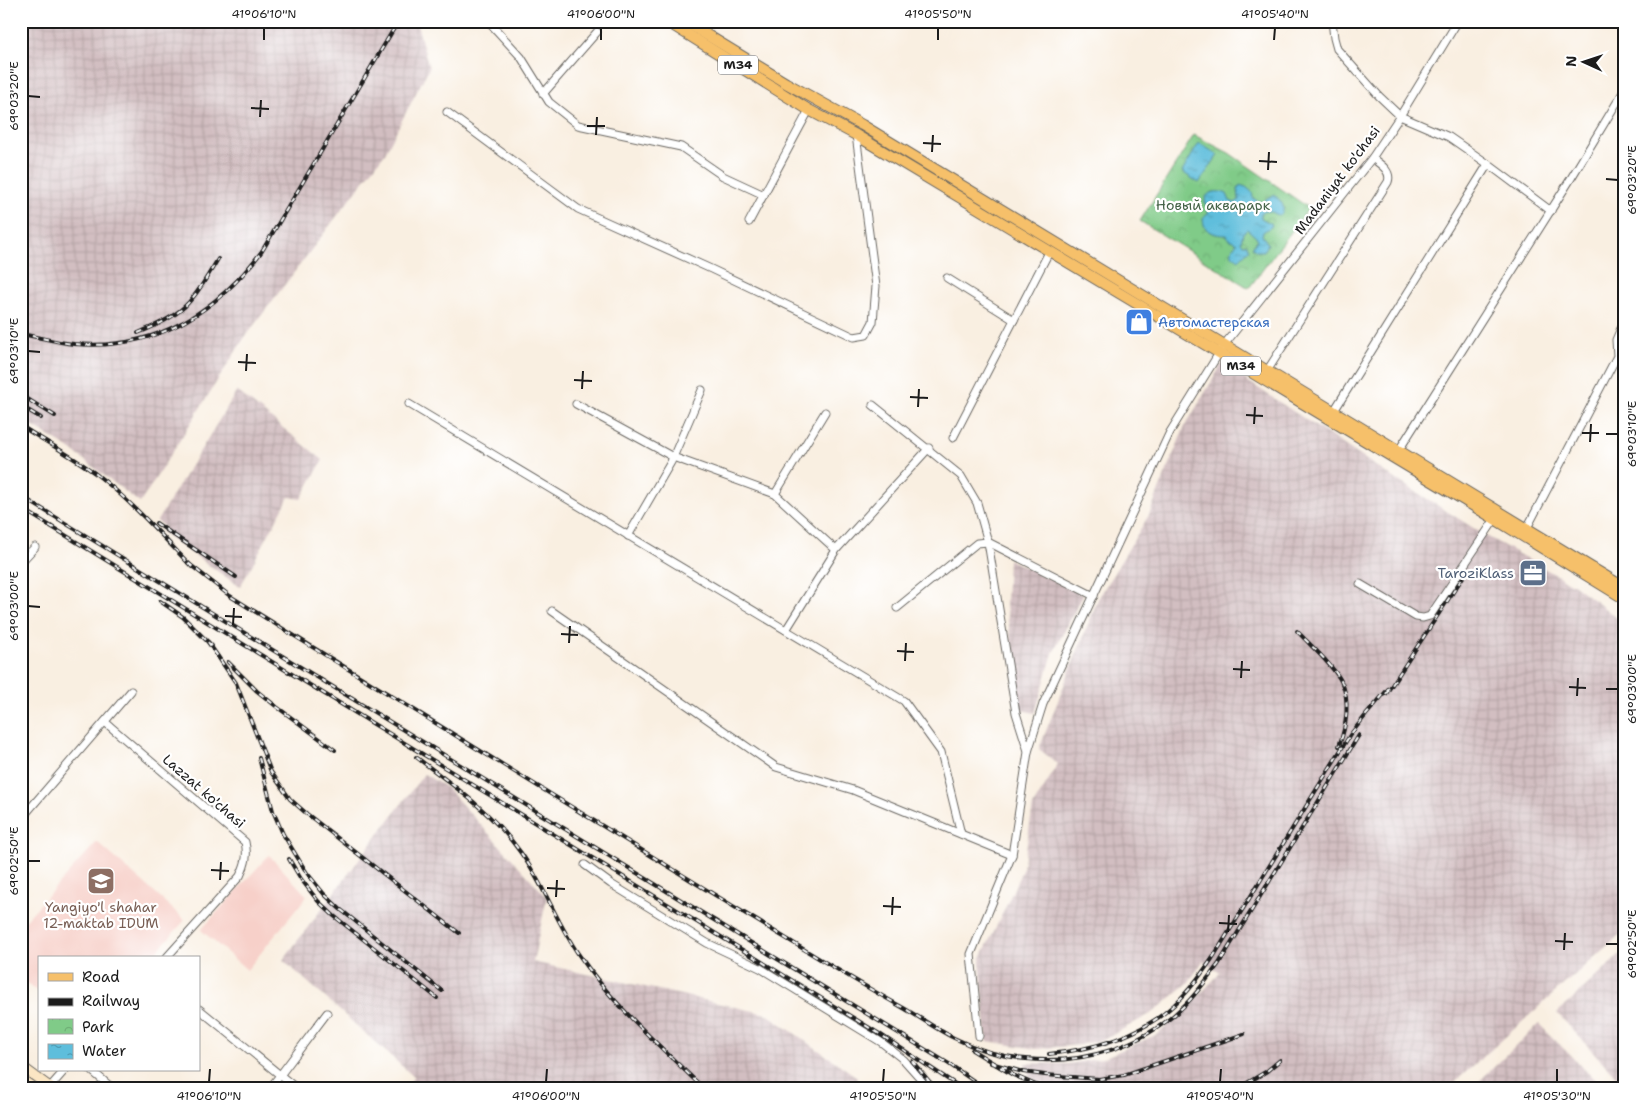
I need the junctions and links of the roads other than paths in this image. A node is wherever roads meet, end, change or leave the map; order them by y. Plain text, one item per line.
1 (488, 21) edge
2 (666, 21) edge
3 (684, 21) edge
4 (1332, 21) edge
5 (1458, 21) edge
6 (597, 32) dead end
7 (1625, 89) edge
8 (544, 94) junction
9 (809, 110) junction
10 (447, 112) dead end
11 (1400, 116) junction
12 (856, 135) junction
13 (1372, 158) junction
14 (1488, 164) junction
15 (764, 196) junction
16 (1551, 211) junction
17 (749, 222) dead end
18 (1049, 252) junction
19 (947, 278) dead end
20 (1625, 319) edge
21 (1014, 320) junction
22 (1221, 349) junction
23 (1267, 371) junction
24 (702, 390) dead end
25 (409, 404) dead end
26 (576, 404) dead end
27 (872, 405) dead end
28 (1334, 411) junction
29 (825, 412) dead end
30 (953, 438) dead end
31 (928, 448) junction
32 (1399, 450) junction
33 (673, 457) junction
34 (775, 494) junction
35 (1495, 519) junction
36 (1527, 528) junction
37 (628, 536) junction
38 (988, 542) junction
39 (35, 547) dead end
40 (836, 550) junction
41 (21, 562) edge
42 (1360, 584) dead end
43 (1625, 588) edge
44 (1094, 596) junction
45 (1625, 600) edge
46 (897, 608) dead end
47 (552, 611) dead end
48 (786, 630) junction
49 (131, 690) dead end
50 (105, 722) junction
51 (1028, 752) junction
52 (21, 819) edge
53 (961, 834) junction
54 (1012, 855) junction
55 (585, 865) dead end
56 (168, 956) edge
57 (200, 1010) edge
58 (326, 1014) dead end
59 (979, 1036) dead end
60 (21, 1066) edge
61 (63, 1072) edge
62 (93, 1072) edge
63 (282, 1074) junction
64 (21, 1079) edge
65 (51, 1087) edge
66 (34, 1088) edge
67 (112, 1088) edge
68 (270, 1088) edge
69 (296, 1088) edge
70 (929, 1088) edge

1 - 8 street
2 - 9 main road, M34
3 - 22 main road, M34
4 - 11 street
5 - 11 street, Madaniyat ko'chasi
6 - 8 street
7 - 16 street
8 - 15 street
9 - 12 main road, M34
9 - 15 street
10 - 12 street
11 - 13 street, Madaniyat ko'chasi
11 - 14 street
12 - 18 main road, M34
13 - 22 street, Madaniyat ko'chasi
13 - 23 street
14 - 16 street
14 - 28 street
15 - 17 street
16 - 32 street
18 - 21 street
18 - 22 main road, M34
19 - 21 street
20 - 36 street
21 - 30 street
22 - 23 main road, M34
22 - 35 main road, M34
22 - 44 street, Madaniyat ko'chasi
23 - 28 main road, M34
24 - 33 street
25 - 37 street
26 - 33 street
27 - 31 street
28 - 32 main road, M34
29 - 34 street
31 - 38 street
31 - 40 street
32 - 36 main road, M34
33 - 34 street
33 - 37 street
34 - 40 street
35 - 42 street
35 - 45 main road, M34
36 - 43 main road, M34
37 - 48 street
38 - 44 street
38 - 46 street
38 - 51 street
39 - 41 street
40 - 48 street
44 - 51 street, Madaniyat ko'chasi
47 - 53 street
48 - 53 street
49 - 50 street
50 - 52 street
50 - 56 street, Lazzat ko'chasi
51 - 54 street, Madaniyat ko'chasi
53 - 54 street
54 - 59 street, Madaniyat ko'chasi
55 - 70 street
57 - 63 street
58 - 63 street
60 - 65 main road
61 - 65 street
62 - 67 street
63 - 68 street
63 - 69 street
64 - 66 main road

